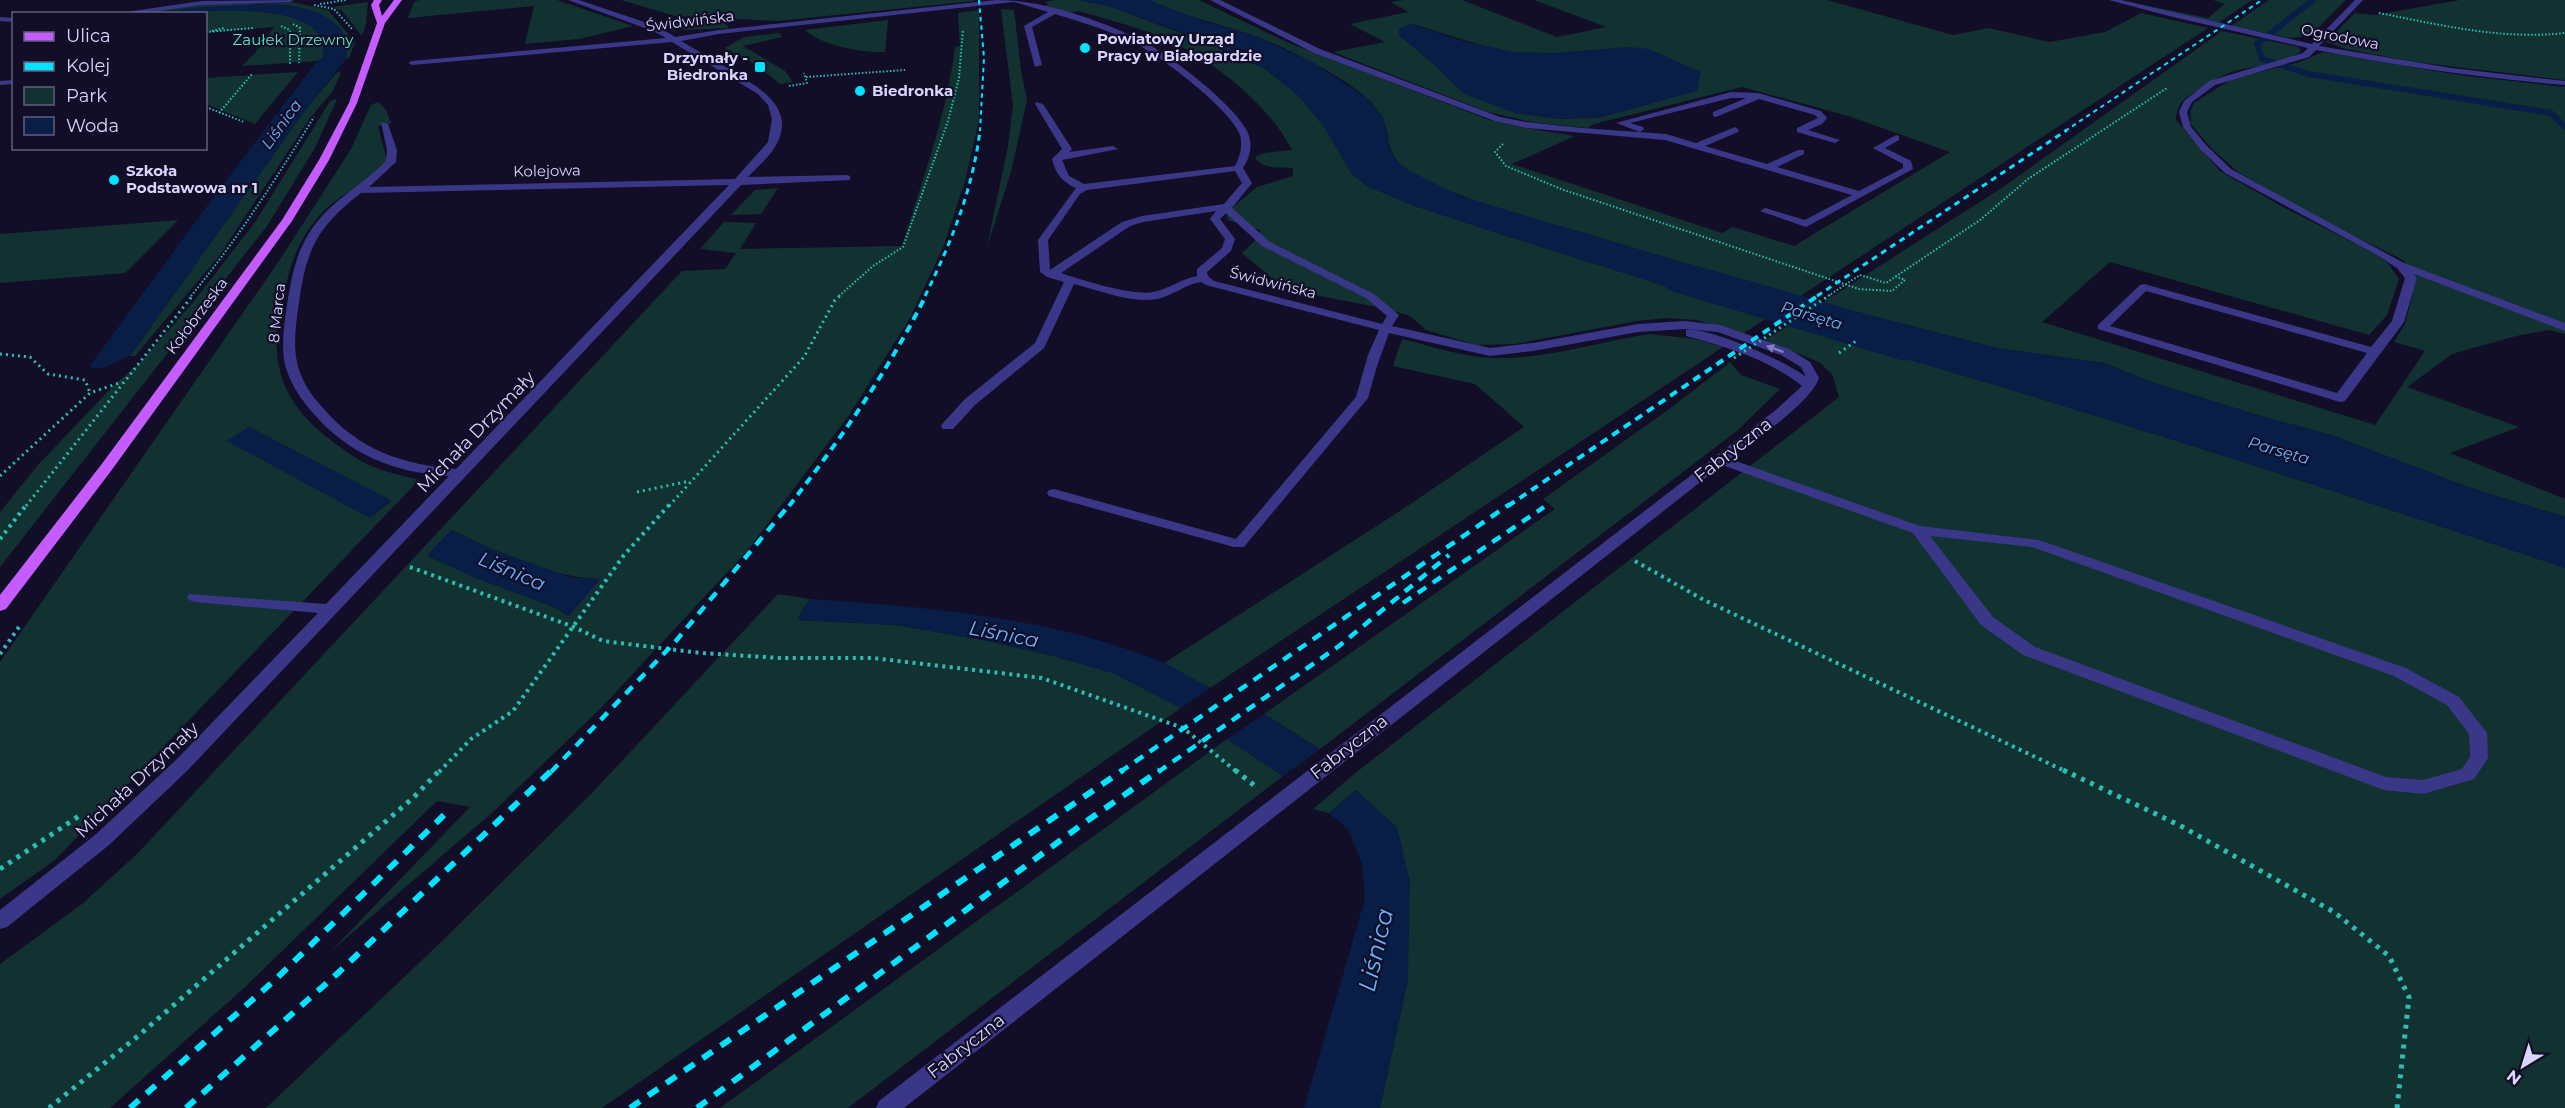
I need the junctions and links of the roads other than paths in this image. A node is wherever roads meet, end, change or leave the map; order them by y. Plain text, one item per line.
1 (290, 0) edge
2 (378, 0) edge
3 (398, 0) edge
4 (572, 0) edge
5 (1015, 0) edge
6 (1214, 0) edge
7 (2113, 0) edge
8 (2359, 0) edge
9 (131, 12) edge
10 (1053, 12) junction
11 (381, 23) junction
12 (671, 40) junction
13 (2313, 46) junction
14 (412, 63) dead end
15 (1038, 65) dead end
16 (2565, 83) edge
17 (1758, 96) junction
18 (1039, 104) dead end
19 (1716, 114) dead end
20 (384, 124) dead end
21 (1735, 130) dead end
22 (1665, 137) junction
23 (1896, 138) dead end
24 (1835, 140) dead end
25 (1697, 146) junction
26 (1113, 149) dead end
27 (1801, 152) dead end
28 (1061, 156) junction
29 (1769, 167) junction
30 (1238, 168) junction
31 (847, 178) dead end
32 (741, 181) junction
33 (1084, 187) junction
34 (356, 190) junction
35 (1861, 195) junction
36 (1225, 207) junction
37 (1765, 211) dead end
38 (2402, 266) junction
39 (1051, 275) junction
40 (1203, 278) junction
41 (1070, 280) junction
42 (1385, 327) junction
43 (2565, 327) edge
44 (2374, 351) junction
45 (1810, 386) joint
46 (948, 426) dead end
47 (1720, 460) junction
48 (461, 473) junction
49 (1054, 493) dead end
50 (1918, 530) junction
51 (195, 597) dead end
52 (0, 606) edge
53 (332, 609) junction
54 (0, 921) edge
55 (887, 1108) edge

1 - 9 street
2 - 11 main road, Kołobrzeska
3 - 11 main road, Kołobrzeska
4 - 12 street, Michała Drzymały
5 - 10 street, Świdwińska
5 - 12 street, Świdwińska
6 - 22 street
7 - 13 street, Ogrodowa
8 - 13 street
10 - 15 street
10 - 30 street, Świdwińska
11 - 52 main road, Kołobrzeska
12 - 14 street, Świdwińska
12 - 32 street, Michała Drzymały
13 - 16 street, Ogrodowa
13 - 38 street
17 - 19 street
17 - 22 street
17 - 24 street
18 - 28 street
20 - 34 street, 8 Marca
21 - 25 street
22 - 25 street
23 - 35 street
25 - 29 street
26 - 28 street
27 - 29 street
28 - 33 street
29 - 35 street
30 - 33 street
30 - 36 street, Świdwińska
31 - 32 street, Kolejowa
32 - 34 street, Kolejowa
32 - 48 street, Michała Drzymały
33 - 39 street
34 - 48 street, 8 Marca
35 - 37 street
36 - 39 street
36 - 40 street, Świdwińska
36 - 42 street
38 - 43 street
38 - 44 street
39 - 41 street
40 - 41 street
40 - 42 street, Świdwińska
41 - 46 street
42 - 45 street, Świdwińska
42 - 49 street
44 - 44 street
45 - 47 street, Fabryczna
47 - 50 street
47 - 55 street, Fabryczna
48 - 53 street, Michała Drzymały
50 - 50 street
51 - 53 street
53 - 54 street, Michała Drzymały

